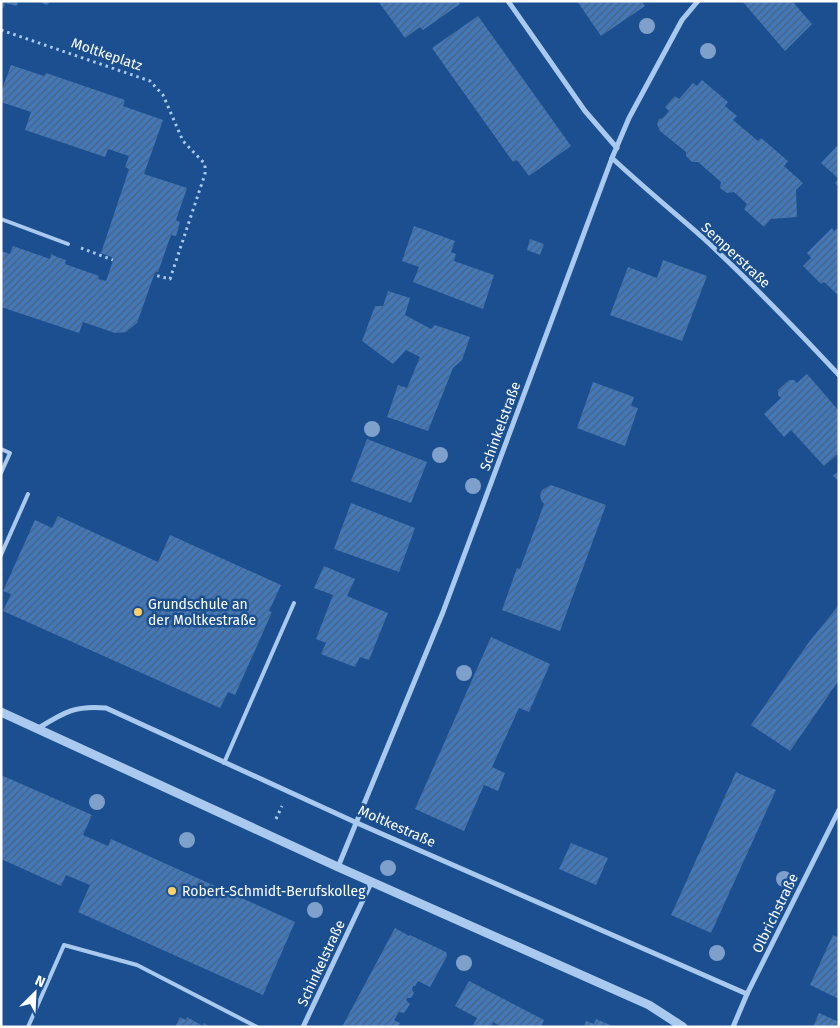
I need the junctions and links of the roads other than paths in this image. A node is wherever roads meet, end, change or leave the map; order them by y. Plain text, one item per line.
1 (508, 1) edge
2 (698, 1) edge
3 (616, 148) junction
4 (612, 158) junction
5 (1, 219) edge
6 (68, 244) road end
7 (839, 375) edge
8 (1, 449) edge
9 (1, 473) edge
10 (28, 494) dead end
11 (1, 555) edge
12 (294, 603) dead end
13 (1, 712) edge
14 (37, 729) junction
15 (224, 763) junction
16 (839, 810) edge
17 (357, 823) junction
18 (338, 867) junction
19 (372, 881) junction
20 (747, 994) junction
21 (28, 1027) edge
22 (257, 1027) edge
23 (303, 1027) edge
24 (683, 1027) edge
25 (733, 1027) edge

1 - 3 street
2 - 3 street, Schinkelstraße
3 - 4 street, Schinkelstraße
4 - 7 street, Semperstraße
4 - 17 street, Schinkelstraße
5 - 6 lane
8 - 9 lane
10 - 11 lane
12 - 15 lane
13 - 14 street
14 - 15 street, Moltkestraße
14 - 18 street
15 - 17 street, Moltkestraße
16 - 20 street, Olbrichstraße
17 - 18 street, Schinkelstraße
17 - 20 street, Moltkestraße
18 - 19 street
19 - 23 street, Schinkelstraße
19 - 24 street
20 - 25 street, Olbrichstraße
21 - 22 lane

